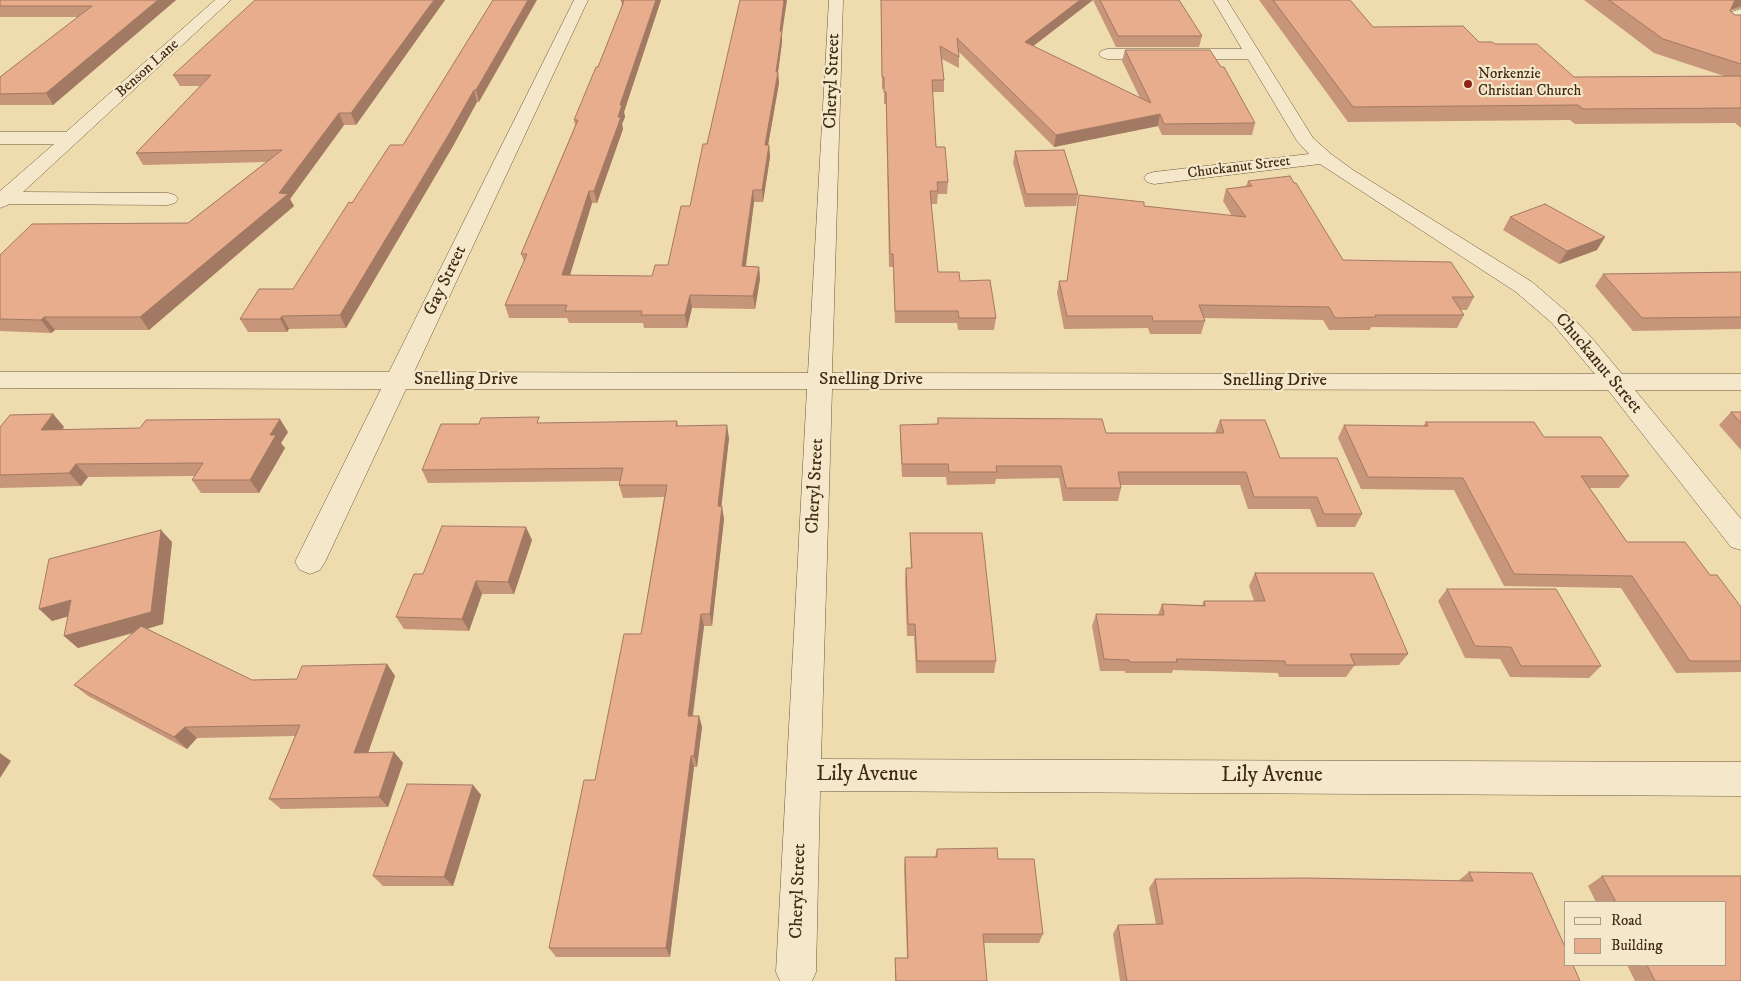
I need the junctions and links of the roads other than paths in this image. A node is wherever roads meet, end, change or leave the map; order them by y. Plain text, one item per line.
1 (224, 0) edge
2 (581, 0) edge
3 (836, 0) edge
4 (1220, 0) edge
5 (1107, 54) dead end
6 (1251, 54) junction
7 (0, 138) edge
8 (72, 138) junction
9 (1324, 158) junction
10 (1154, 178) dead end
11 (168, 198) dead end
12 (2, 200) edge
13 (0, 380) edge
14 (398, 380) junction
15 (821, 380) junction
16 (1615, 382) junction
17 (1741, 382) edge
18 (1741, 539) edge
19 (310, 562) dead end
20 (803, 775) junction
21 (1741, 779) edge
22 (796, 972) dead end

1 - 8 street, Benson Lane
2 - 14 street, Gay Street
3 - 15 street, Cheryl Street
4 - 6 street, Chuckanut Street
5 - 6 street
6 - 9 street, Chuckanut Street
7 - 8 street
8 - 12 street, Benson Lane
9 - 10 street, Chuckanut Street
9 - 16 street, Chuckanut Street
11 - 12 street, Benson Lane
13 - 14 street, Snelling Drive
14 - 15 street, Snelling Drive
14 - 19 street, Gay Street
15 - 16 street, Snelling Drive
15 - 20 street, Cheryl Street
16 - 17 street, Snelling Drive
16 - 18 street, Chuckanut Street
20 - 21 street, Lily Avenue
20 - 22 street, Cheryl Street

